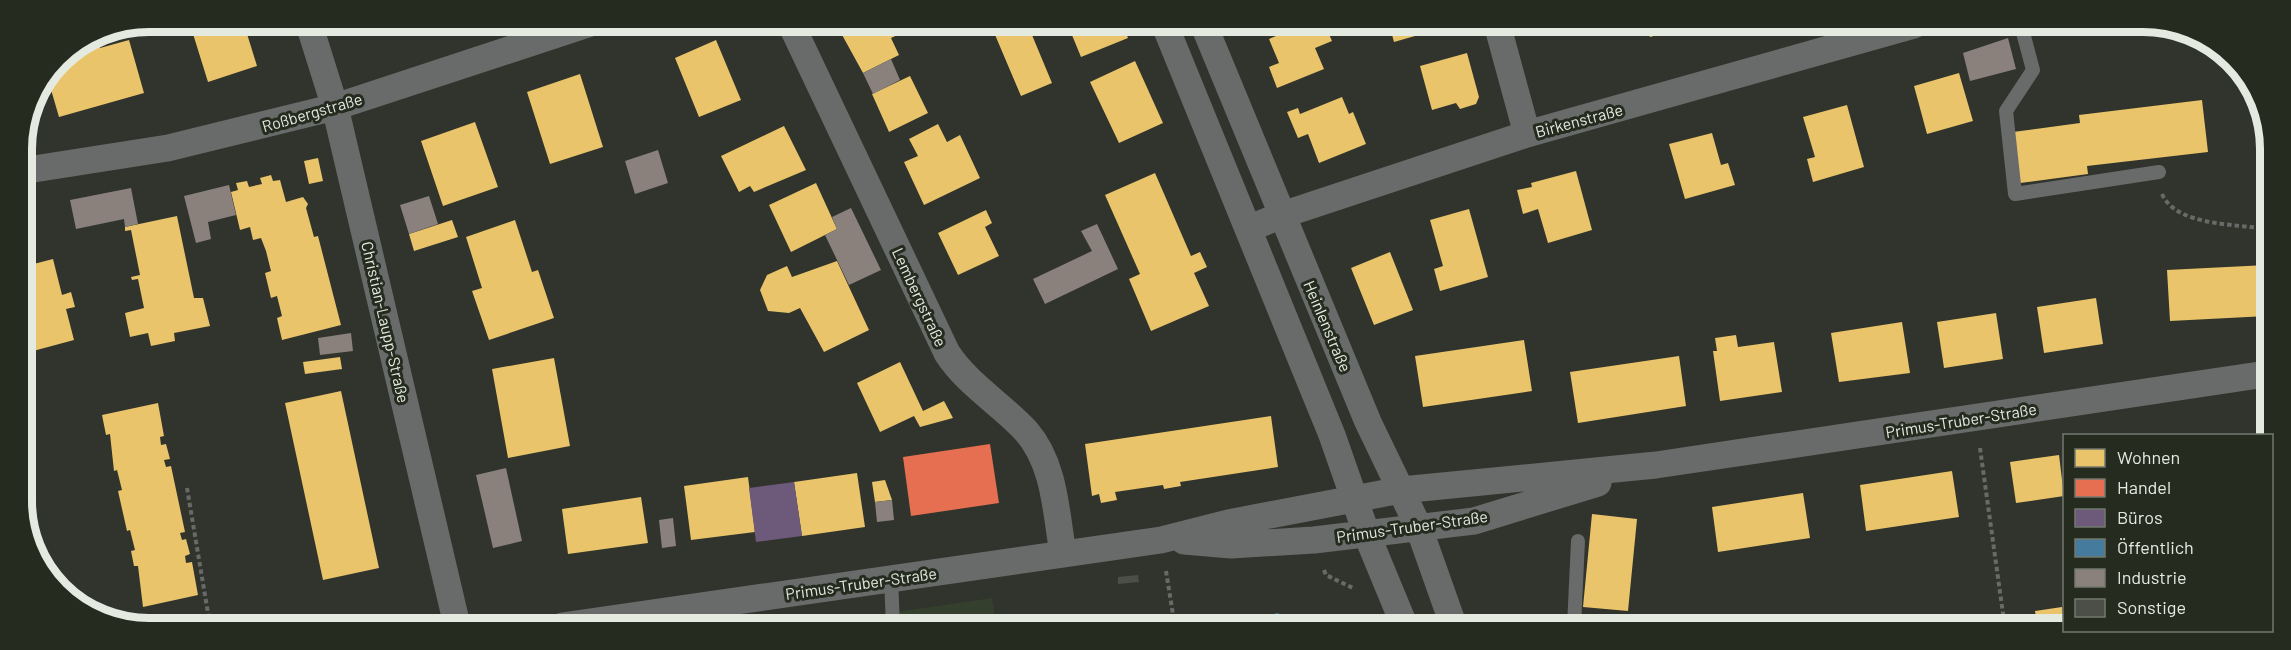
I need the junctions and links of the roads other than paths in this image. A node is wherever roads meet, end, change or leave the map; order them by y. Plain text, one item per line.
1 (311, 32) edge
2 (564, 32) edge
3 (795, 32) edge
4 (1168, 32) edge
5 (1207, 32) edge
6 (1499, 32) edge
7 (1889, 32) edge
8 (2023, 32) edge
9 (335, 107) junction
10 (1527, 134) junction
11 (32, 169) edge
12 (2159, 172) road end
13 (1282, 215) junction
14 (1248, 229) junction
15 (2260, 375) edge
16 (1656, 465) junction
17 (1401, 490) junction
18 (1354, 498) junction
19 (1419, 528) junction
20 (1367, 535) junction
21 (1161, 540) junction
22 (1578, 541) dead end
23 (1062, 554) junction
24 (891, 579) junction
25 (455, 618) edge
26 (618, 618) edge
27 (892, 618) edge
28 (1401, 618) edge
29 (1451, 618) edge
30 (1574, 618) edge

1 - 9 street, Christian-Laupp-Straße
2 - 9 street, Roßbergstraße
3 - 23 street, Lembergstraße
4 - 14 street
5 - 13 street, Heinlenstraße
6 - 10 street
7 - 10 street, Birkenstraße
8 - 12 lane
9 - 11 street, Roßbergstraße
9 - 25 street, Christian-Laupp-Straße
10 - 13 street, Birkenstraße
13 - 14 street, Birkenstraße
13 - 17 street, Heinlenstraße
14 - 18 street
15 - 16 street, Primus-Truber-Straße
16 - 17 street, Primus-Truber-Straße
16 - 19 street, Primus-Truber-Straße
17 - 18 street, Primus-Truber-Straße
17 - 19 street, Heinlenstraße
18 - 20 street
18 - 21 street, Primus-Truber-Straße
19 - 20 street, Primus-Truber-Straße
19 - 29 street, Heinlenstraße
20 - 21 street, Primus-Truber-Straße
20 - 28 street
21 - 23 street, Primus-Truber-Straße
22 - 30 lane
23 - 24 street, Primus-Truber-Straße
24 - 26 street, Primus-Truber-Straße
24 - 27 lane

